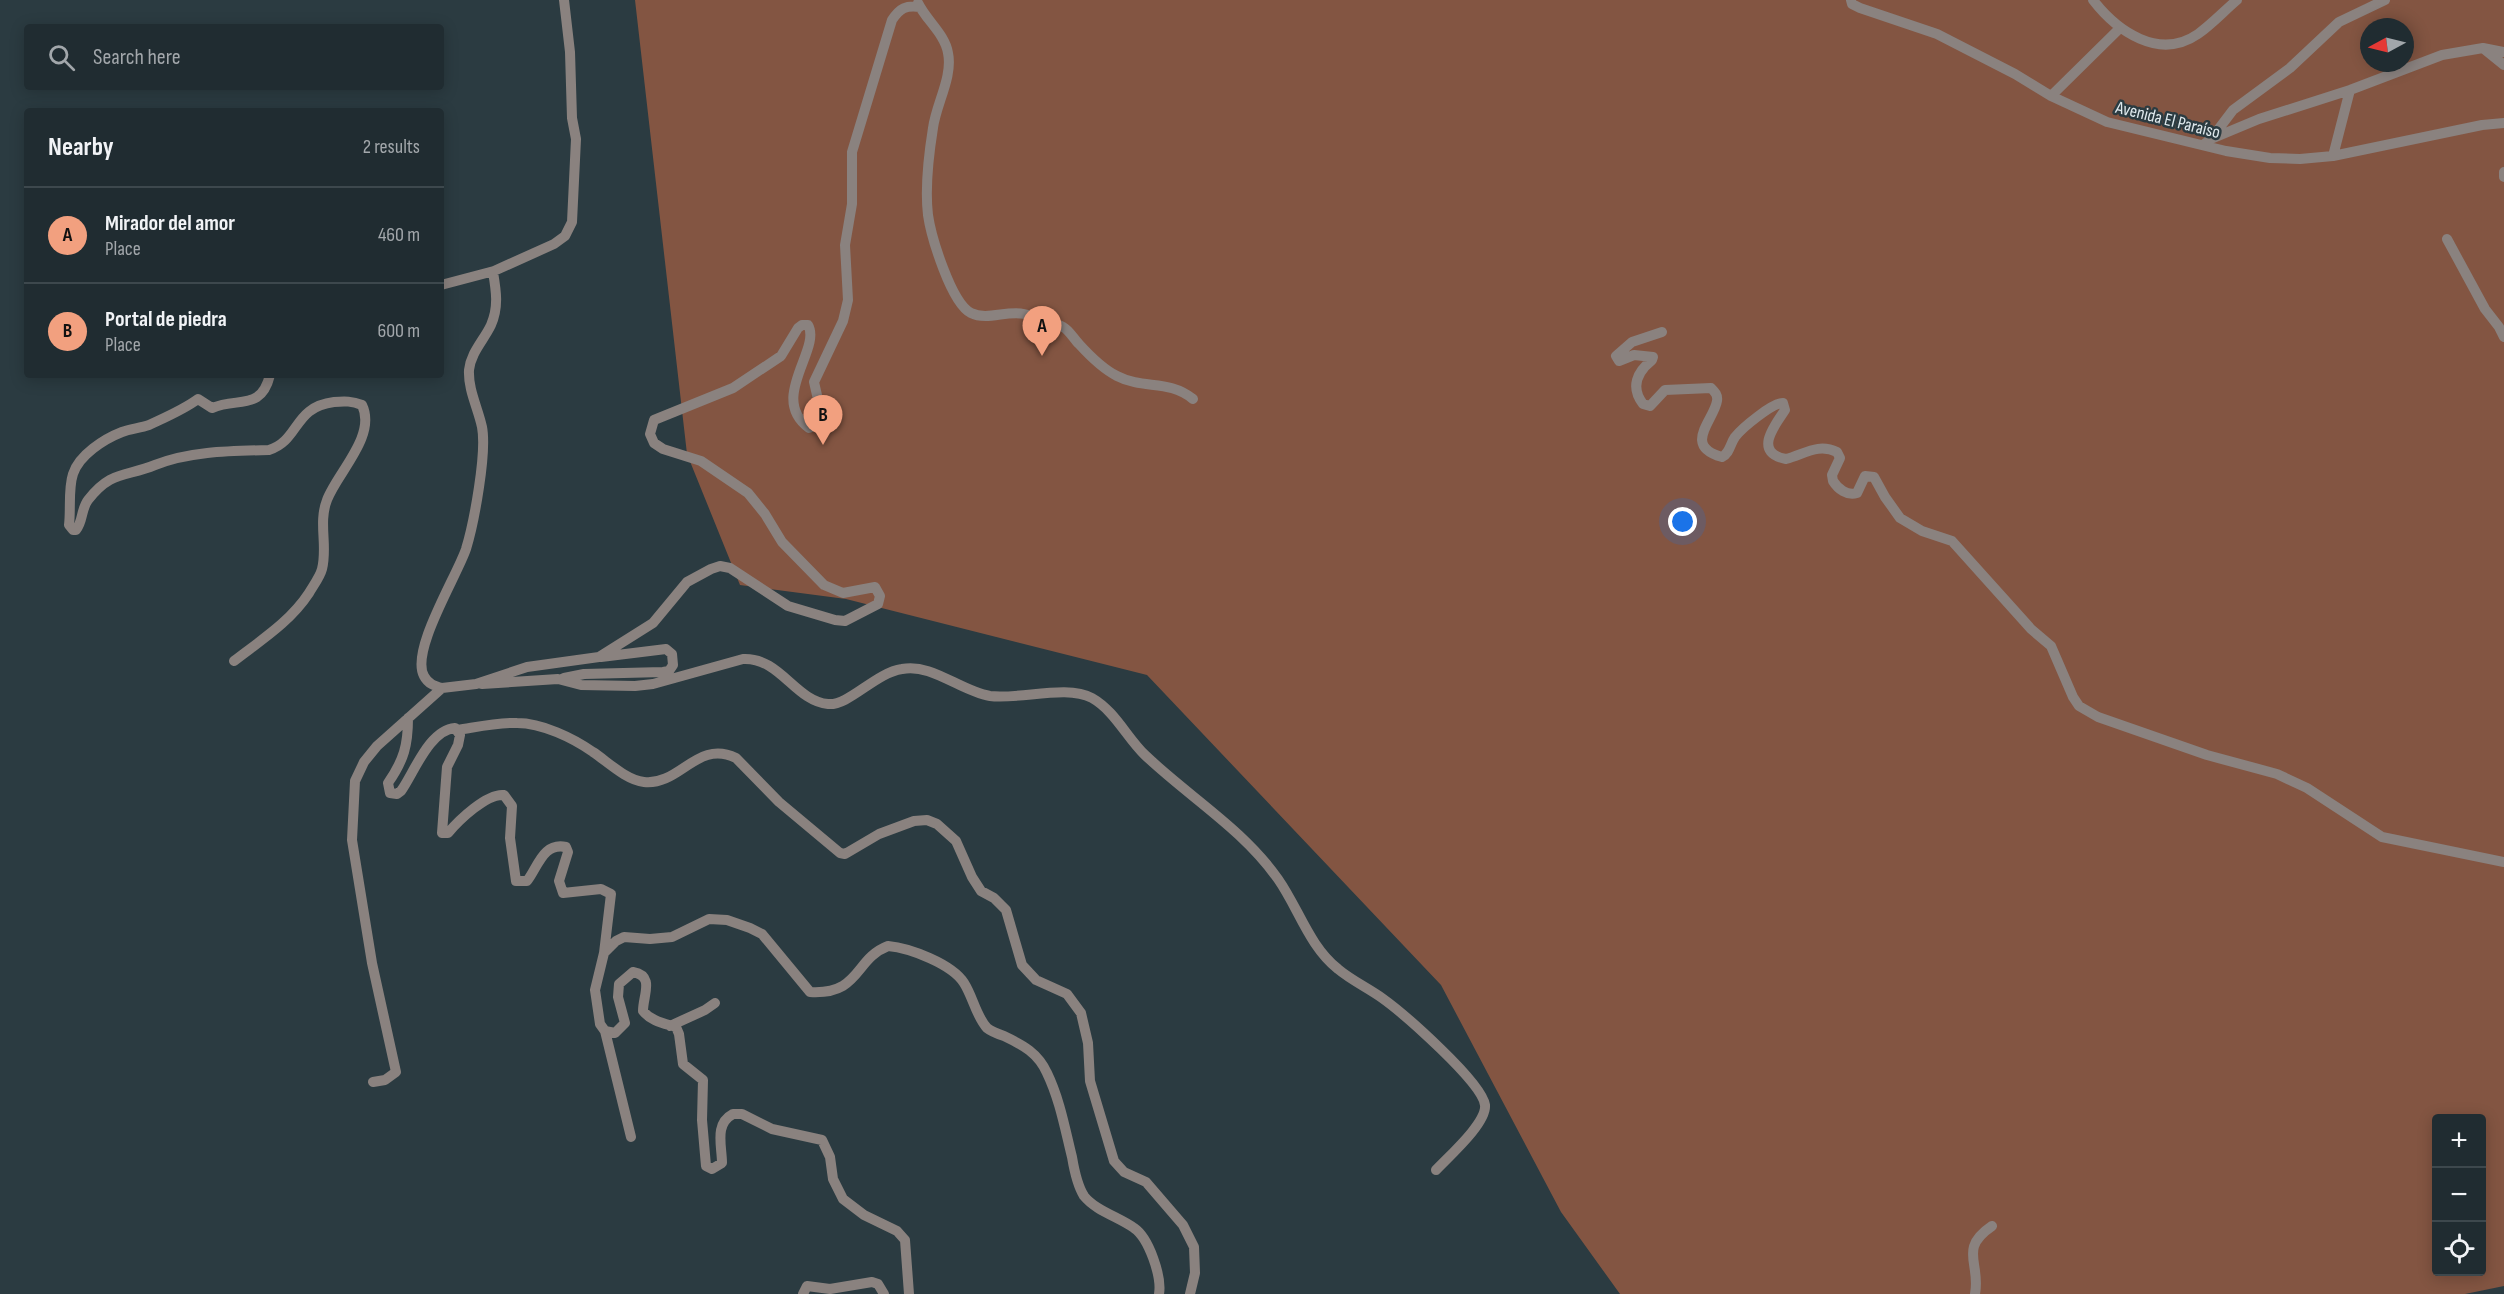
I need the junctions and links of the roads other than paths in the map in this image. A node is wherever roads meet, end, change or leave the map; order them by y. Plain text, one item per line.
1 (564, 0) edge
2 (1851, 0) edge
3 (2093, 0) edge
4 (2238, 0) edge
5 (2385, 0) edge
6 (919, 4) edge
7 (2119, 28) junction
8 (2483, 48) junction
9 (2504, 52) edge
10 (2504, 65) edge
11 (2350, 90) junction
12 (2051, 96) junction
13 (2504, 123) edge
14 (2482, 125) junction
15 (2504, 132) edge
16 (2207, 142) junction
17 (2333, 156) junction
18 (2504, 172) edge
19 (2504, 177) edge
20 (2447, 239) dead end
21 (493, 272) junction
22 (444, 284) edge
23 (1662, 332) dead end
24 (2504, 337) edge
25 (269, 378) edge
26 (1194, 399) dead end
27 (599, 657) junction
28 (234, 661) dead end
29 (558, 679) junction
30 (476, 684) junction
31 (442, 688) junction
32 (408, 718) junction
33 (458, 730) junction
34 (2504, 862) edge
35 (604, 953) junction
36 (715, 1003) dead end
37 (670, 1026) junction
38 (605, 1030) junction
39 (373, 1082) dead end
40 (631, 1137) dead end
41 (1436, 1170) dead end
42 (1992, 1226) dead end
43 (803, 1294) edge
44 (884, 1294) edge
45 (909, 1294) edge
46 (1160, 1294) edge
47 (1190, 1294) edge
48 (1975, 1294) edge

1 - 21 street
2 - 12 street, Avenida El Paraíso
3 - 7 street
4 - 7 street
5 - 16 street
6 - 26 street
6 - 27 street
7 - 12 street
8 - 9 street
8 - 10 street
8 - 11 street
11 - 16 street
11 - 17 street
12 - 16 street, Avenida El Paraíso
13 - 14 street, Avenida El Paraíso
14 - 15 street
14 - 17 street, Avenida El Paraíso
16 - 17 street, Avenida El Paraíso
18 - 19 street
20 - 24 street
21 - 22 street
21 - 31 street
23 - 34 street
25 - 28 street
27 - 29 street
27 - 30 street
29 - 30 street
29 - 41 street
30 - 31 street
31 - 32 street
32 - 33 street
32 - 39 street
33 - 35 street
33 - 47 street
35 - 38 street
35 - 46 street
36 - 37 street
37 - 38 street
37 - 45 street
38 - 40 street
42 - 48 street
43 - 44 street

